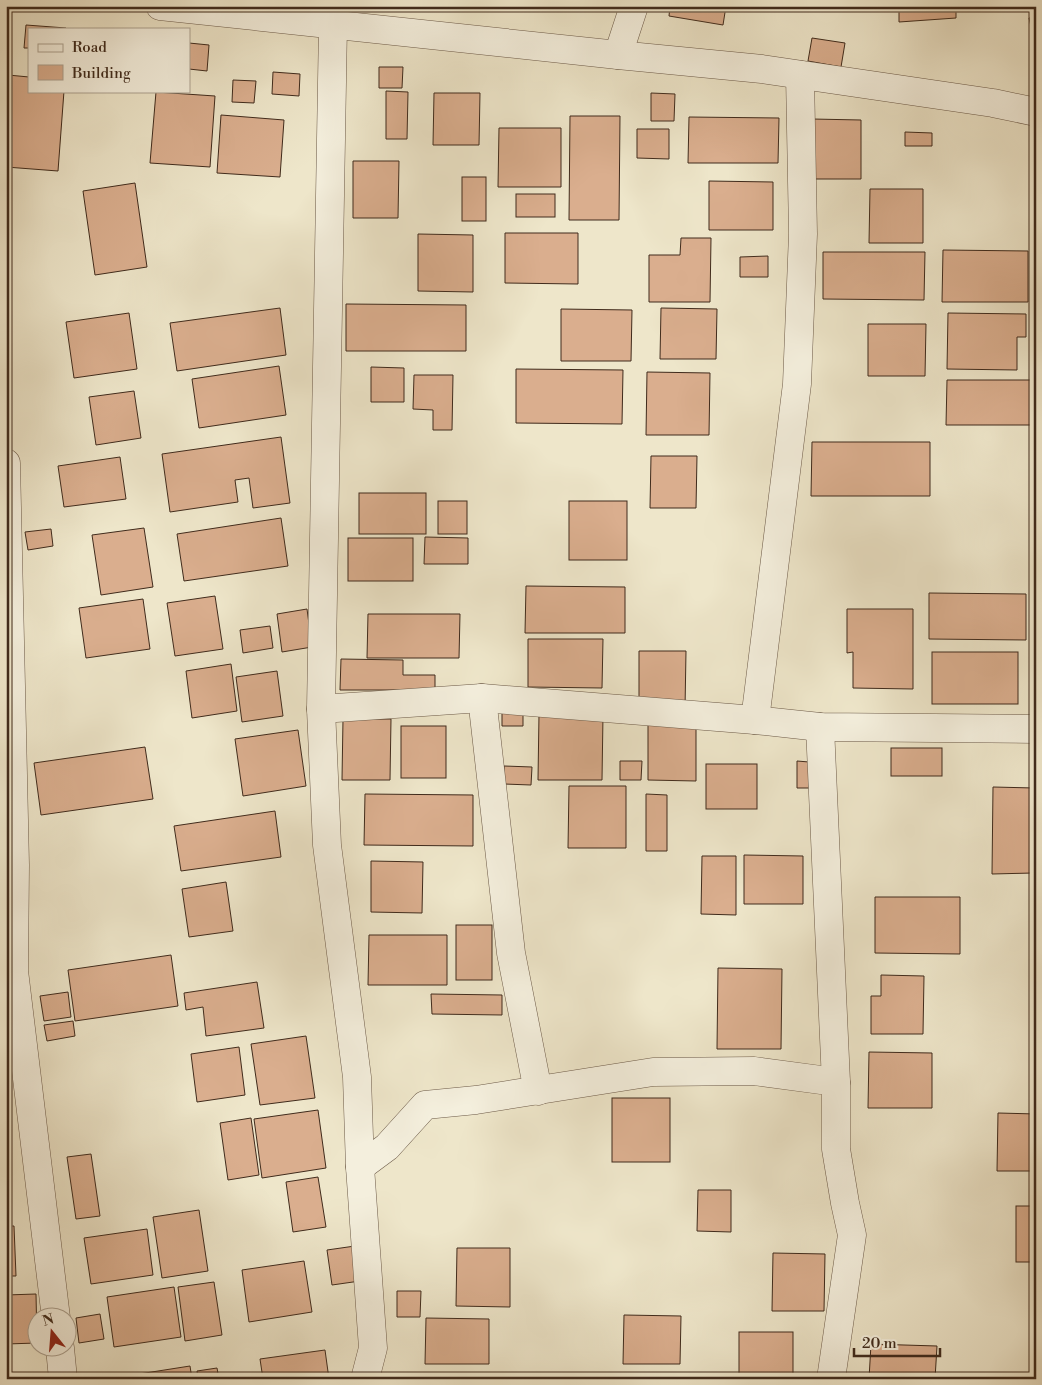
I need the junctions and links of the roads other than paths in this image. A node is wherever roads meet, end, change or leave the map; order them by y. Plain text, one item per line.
1 (160, 6) edge
2 (634, 6) edge
3 (333, 25) junction
4 (618, 55) junction
5 (800, 75) junction
6 (1036, 112) edge
7 (6, 463) edge
8 (482, 698) junction
9 (321, 710) junction
10 (755, 720) junction
11 (820, 727) junction
12 (1036, 729) edge
13 (836, 1082) junction
14 (538, 1091) junction
15 (360, 1167) junction
16 (55, 1308) edge
17 (61, 1358) edge
18 (63, 1379) edge
19 (365, 1379) edge
20 (831, 1379) edge

1 - 3 street
2 - 4 street
3 - 4 street
3 - 9 street
4 - 5 street
5 - 6 street
5 - 10 street
7 - 16 street
8 - 9 street
8 - 10 street
8 - 14 street
9 - 15 street
10 - 11 street
11 - 12 street
11 - 13 street
13 - 14 street
13 - 20 street
14 - 15 street
15 - 19 street
17 - 18 street

